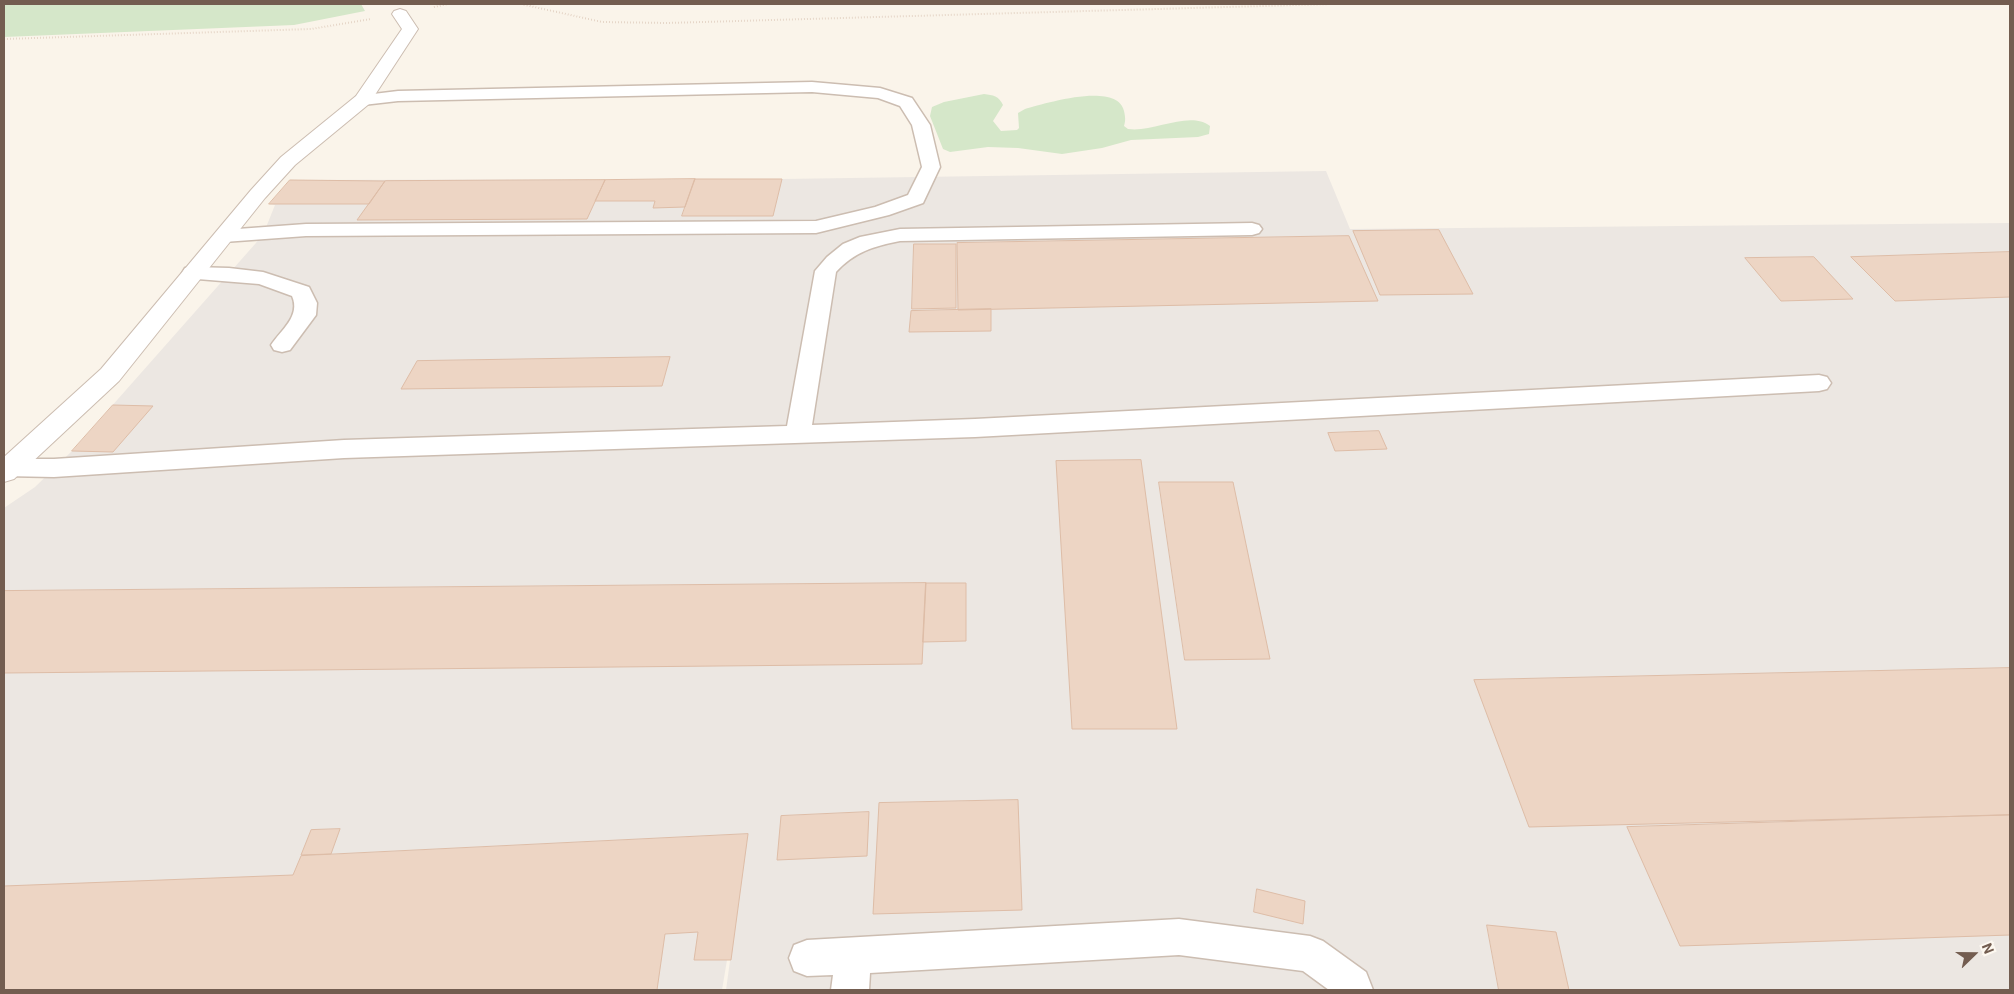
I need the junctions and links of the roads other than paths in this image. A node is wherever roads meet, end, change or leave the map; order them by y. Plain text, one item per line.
1 (400, 14) road end
2 (363, 100) junction
3 (1252, 229) dead end
4 (224, 236) junction
5 (193, 274) junction
6 (282, 345) dead end
7 (1818, 383) dead end
8 (798, 434) junction
9 (6, 470) edge
10 (807, 958) dead end
11 (852, 973) edge
12 (1354, 990) edge

1 - 2 street
2 - 4 street
2 - 4 lane
3 - 8 lane
4 - 5 street
5 - 6 lane
5 - 9 street
7 - 8 lane
8 - 9 lane
10 - 11 lane
11 - 12 lane

